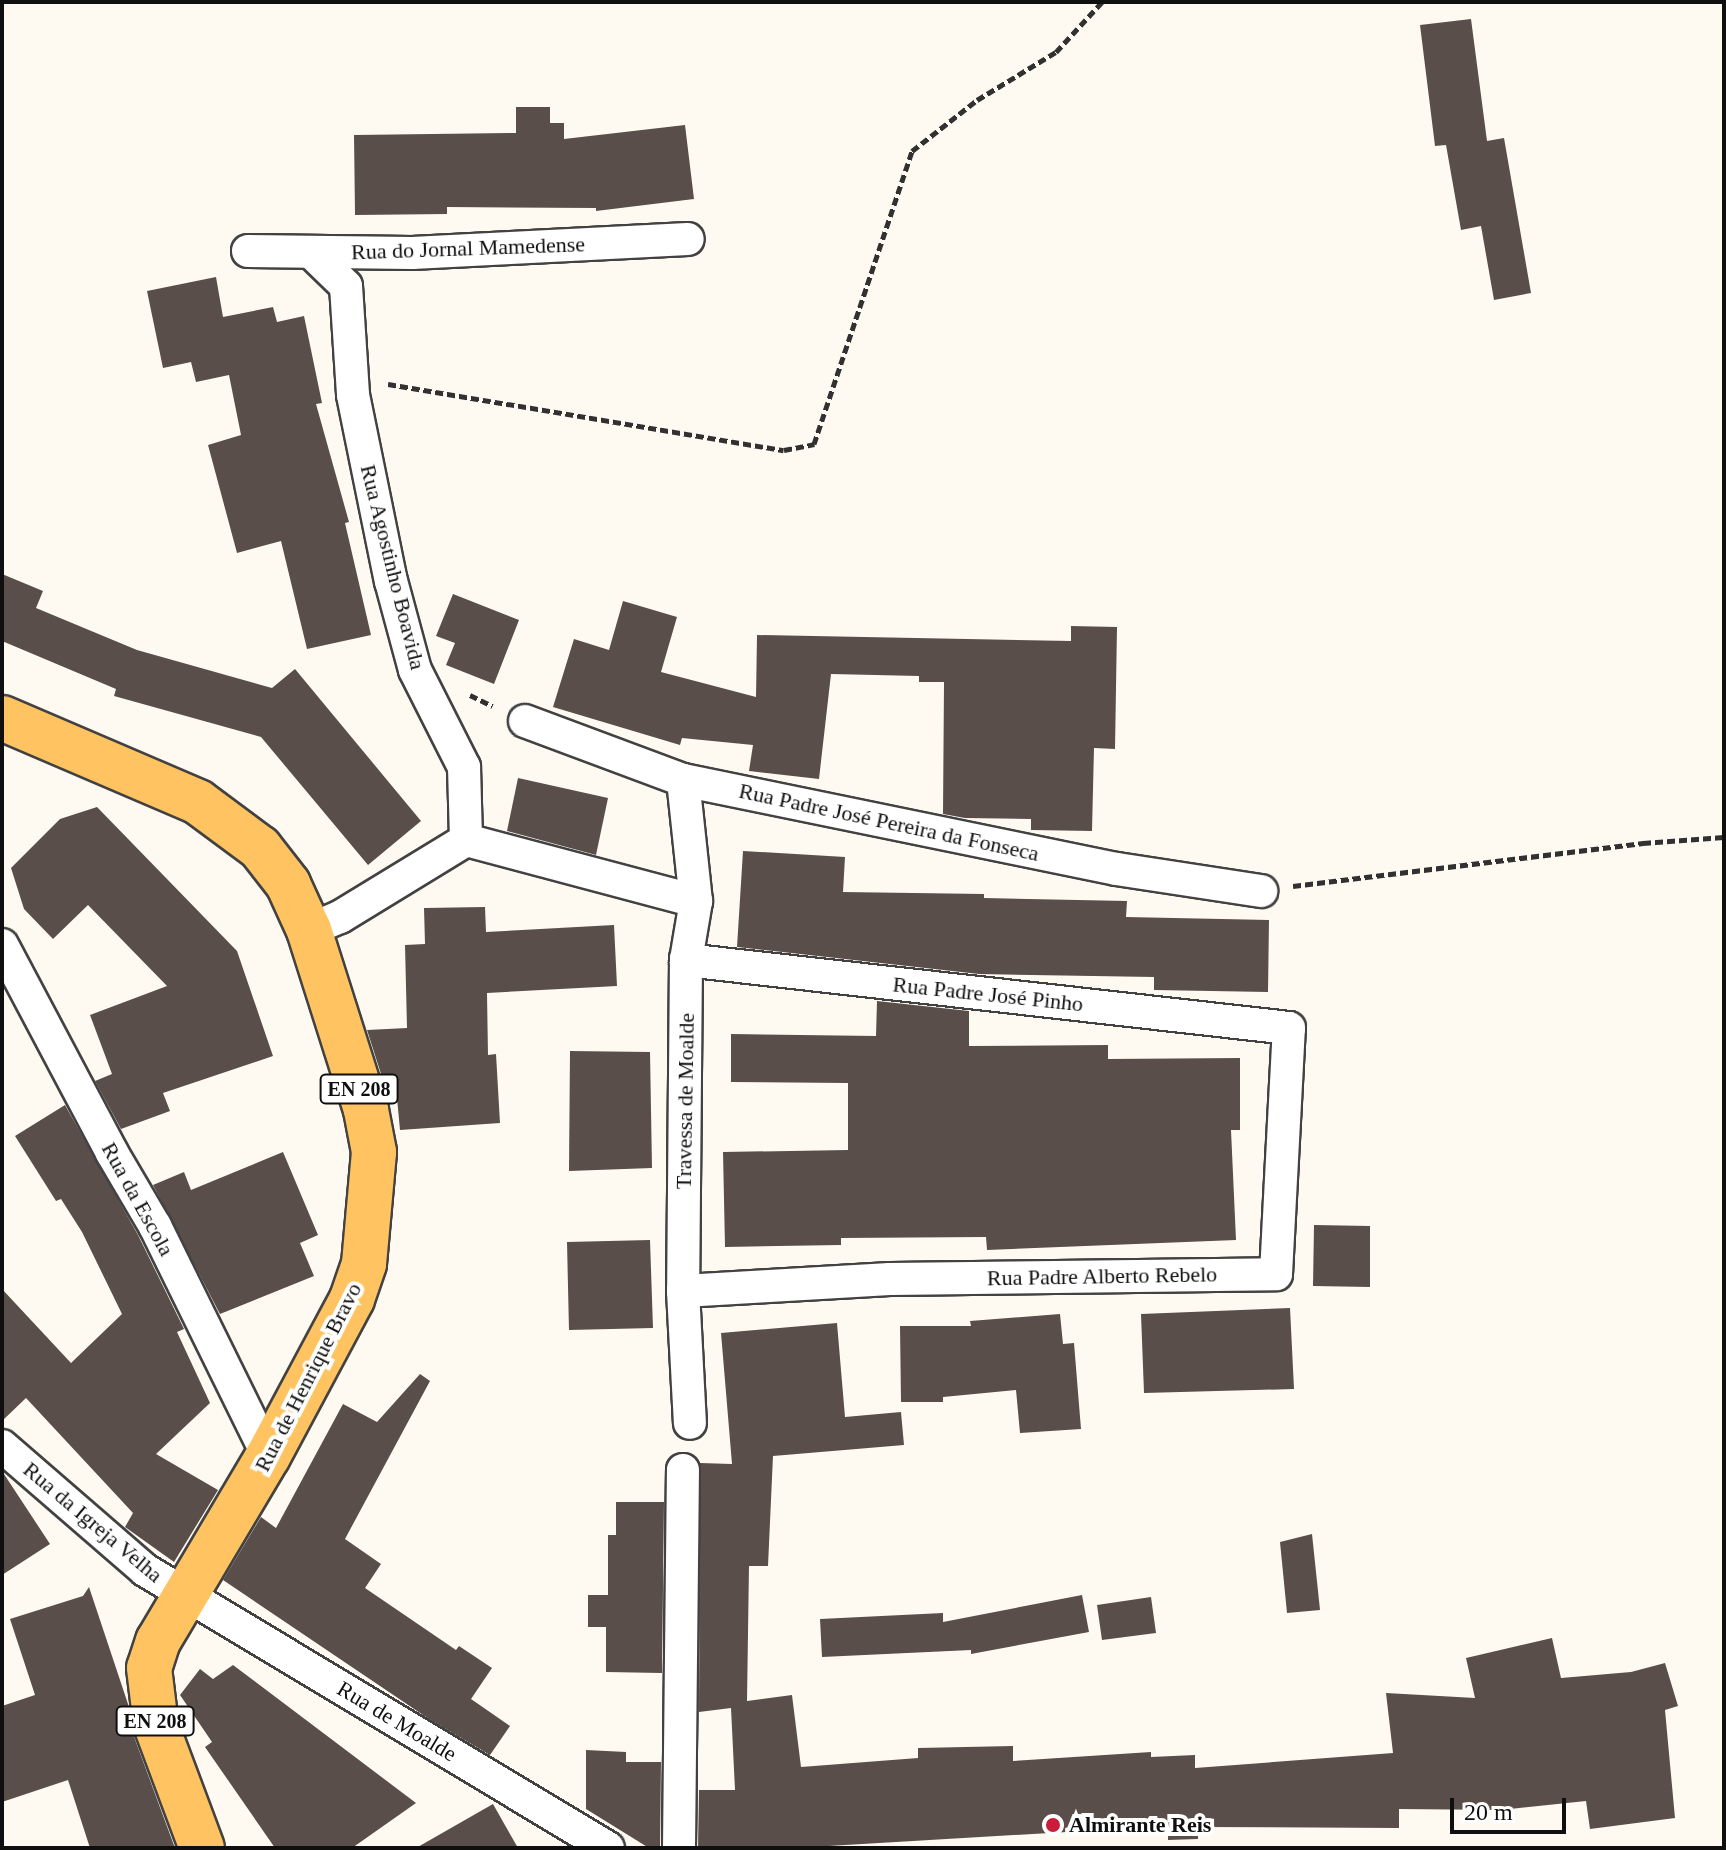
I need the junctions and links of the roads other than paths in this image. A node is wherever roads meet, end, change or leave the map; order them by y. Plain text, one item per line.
1 (688, 239) dead end
2 (248, 251) dead end
3 (312, 253) junction
4 (2, 718) edge
5 (525, 721) dead end
6 (683, 780) junction
7 (466, 840) junction
8 (1261, 891) road end
9 (696, 901) junction
10 (309, 930) junction
11 (2, 945) edge
12 (686, 960) junction
13 (1289, 1028) joint
14 (683, 1291) junction
15 (690, 1423) dead end
16 (2, 1446) edge
17 (268, 1456) junction
18 (683, 1470) dead end
19 (186, 1595) junction
20 (202, 1848) edge
21 (608, 1848) edge
22 (679, 1848) edge

1 - 3 street, Rua do Jornal Mamedense
2 - 3 street, Rua do Jornal Mamedense
3 - 7 street, Rua Agostinho Boavida
4 - 10 main road, Rua de Henrique Bravo / EN 208
5 - 6 street, Rua Padre José Pereira da Fonseca
6 - 8 street, Rua Padre José Pereira da Fonseca
6 - 9 street, Travessa de Moalde
7 - 9 street
7 - 10 street
9 - 12 street, Travessa de Moalde
10 - 17 main road, Rua de Henrique Bravo / EN 208
11 - 17 street, Rua da Escola
12 - 13 street, Rua Padre José Pinho
12 - 14 street, Travessa de Moalde
13 - 14 street, Rua Padre Alberto Rebelo
14 - 15 street, Travessa de Moalde
16 - 19 street, Rua da Igreja Velha
17 - 19 main road, Rua de Henrique Bravo / EN 208
18 - 22 street
19 - 20 main road, Rua de Henrique Bravo / EN 208
19 - 21 street, Rua de Moalde

